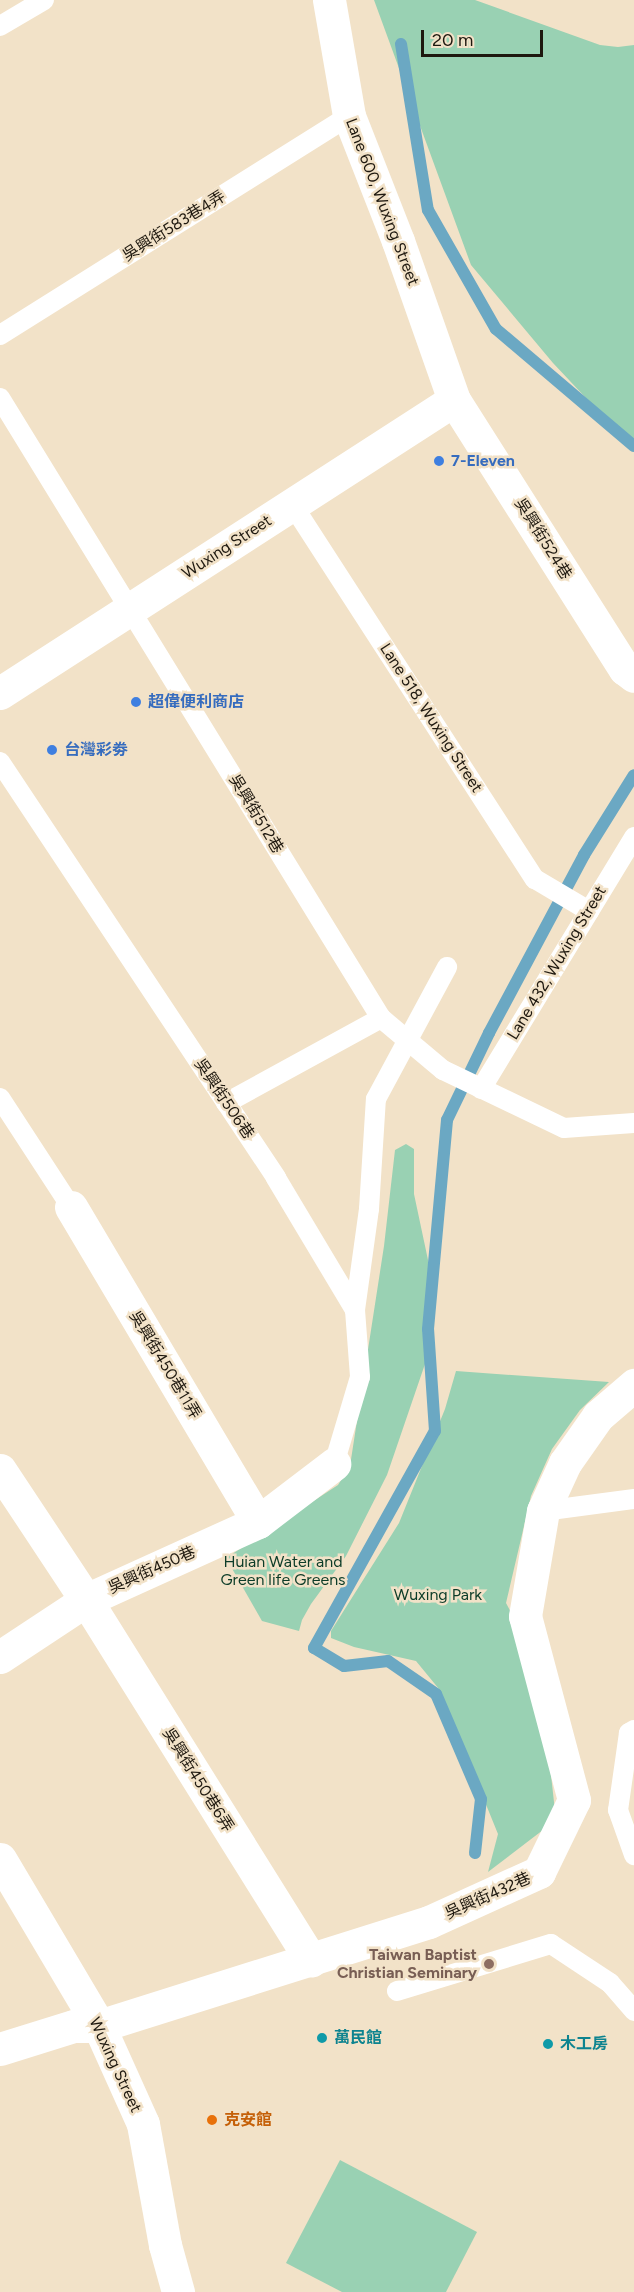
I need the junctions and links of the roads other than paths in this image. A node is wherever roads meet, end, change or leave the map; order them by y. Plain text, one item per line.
1 (44, 0) edge
2 (329, 0) edge
3 (0, 26) edge
4 (349, 116) junction
5 (0, 335) edge
6 (0, 398) edge
7 (454, 400) junction
8 (292, 504) junction
9 (131, 609) junction
10 (634, 676) edge
11 (0, 693) edge
12 (0, 762) edge
13 (634, 837) edge
14 (589, 911) junction
15 (447, 967) dead end
16 (381, 1018) junction
17 (409, 1042) junction
18 (481, 1089) junction
19 (0, 1098) edge
20 (226, 1103) junction
21 (634, 1123) edge
22 (71, 1207) joint
23 (355, 1310) junction
24 (634, 1385) edge
25 (334, 1464) joint
26 (0, 1470) edge
27 (634, 1499) edge
28 (543, 1511) junction
29 (258, 1522) junction
30 (86, 1600) junction
31 (0, 1657) edge
32 (634, 1730) edge
33 (634, 1855) edge
34 (0, 1859) edge
35 (311, 1960) junction
36 (397, 1991) dead end
37 (634, 2011) edge
38 (99, 2026) junction
39 (0, 2049) edge
40 (178, 2292) edge

1 - 3 lane
2 - 4 street, Lane 600, Wuxing Street
4 - 5 lane, 吳興街583巷4弄
4 - 7 street, Lane 600, Wuxing Street
6 - 9 lane, 吳興街512巷
7 - 8 street, Wuxing Street
7 - 10 street, 吳興街524巷
8 - 9 street, Wuxing Street
8 - 14 lane, Lane 518, Wuxing Street
9 - 11 street, Wuxing Street
9 - 16 lane, 吳興街512巷
12 - 20 lane, 吳興街506巷
13 - 14 lane, Lane 432, Wuxing Street
14 - 18 lane, Lane 432, Wuxing Street
15 - 17 lane
16 - 17 lane, 吳興街512巷
16 - 20 lane
17 - 18 lane, 吳興街512巷
17 - 23 lane
18 - 21 lane, 吳興街512巷
19 - 22 lane
20 - 23 lane, 吳興街506巷
22 - 29 street, 吳興街450巷11弄
23 - 25 lane, 吳興街506巷
24 - 28 street, 吳興街432巷
25 - 29 street, 吳興街450巷
26 - 30 street, 吳興街450巷6弄
27 - 28 lane
28 - 35 street, 吳興街432巷
29 - 30 street, 吳興街450巷
30 - 31 street, 吳興街450巷
30 - 35 street, 吳興街450巷6弄
32 - 33 lane
34 - 38 street, Wuxing Street
35 - 38 street, 吳興街432巷
36 - 37 lane
38 - 39 street, 吳興街432巷
38 - 40 street, Wuxing Street

